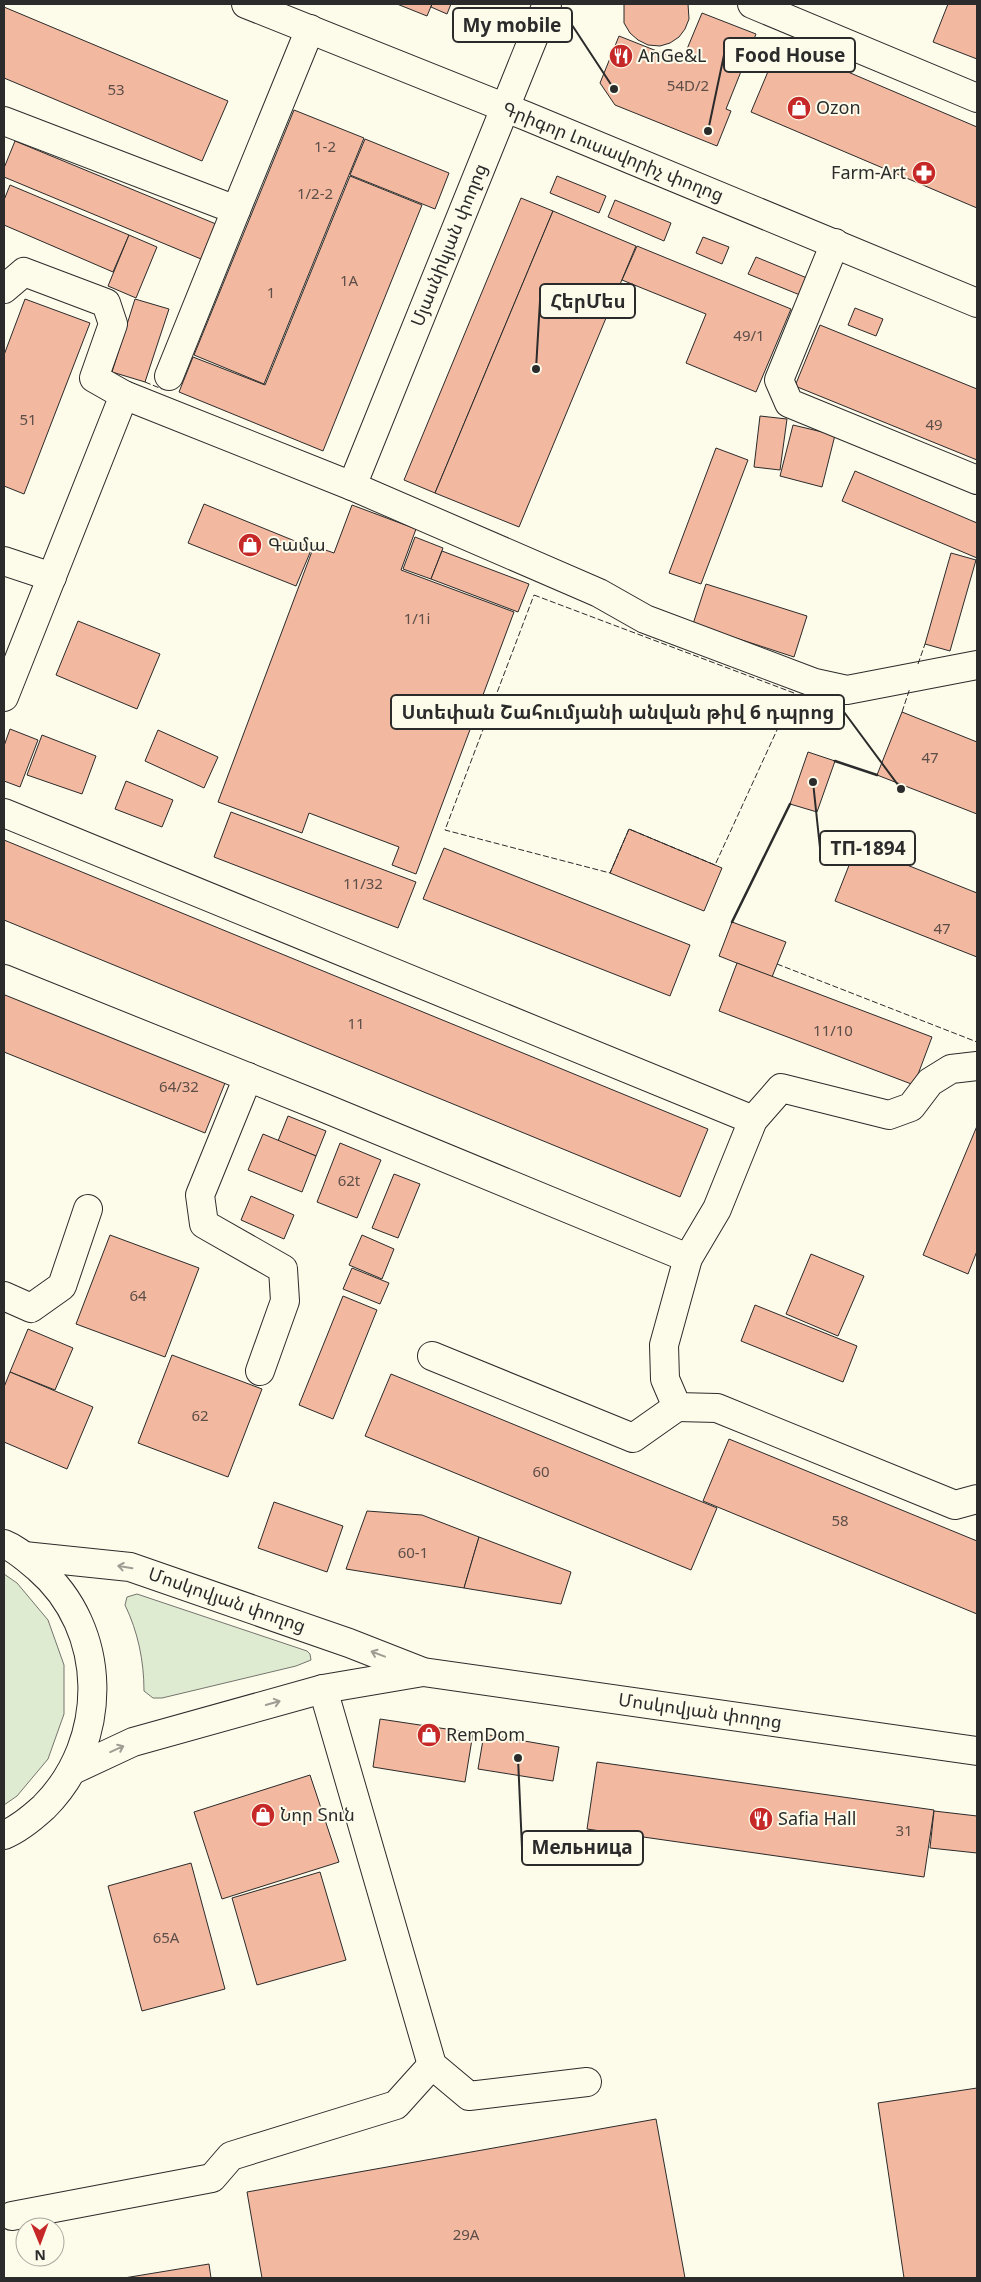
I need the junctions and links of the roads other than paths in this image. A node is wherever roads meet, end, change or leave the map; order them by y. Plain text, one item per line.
1 (246, 4) edge
2 (547, 4) edge
3 (769, 7) edge
4 (310, 29) junction
5 (977, 98) edge
6 (505, 107) junction
7 (4, 121) edge
8 (236, 210) junction
9 (835, 243) junction
10 (4, 289) edge
11 (976, 299) edge
12 (169, 376) dead end
13 (124, 395) junction
14 (977, 480) edge
15 (352, 486) junction
16 (4, 561) edge
17 (52, 577) junction
18 (977, 665) edge
19 (4, 697) edge
20 (4, 813) edge
21 (4, 979) edge
22 (977, 1066) edge
23 (248, 1077) junction
24 (753, 1120) junction
25 (88, 1209) dead end
26 (688, 1258) junction
27 (4, 1296) edge
28 (432, 1356) dead end
29 (260, 1371) dead end
30 (677, 1407) junction
31 (977, 1499) edge
32 (14, 1550) edge
33 (423, 1672) junction
34 (323, 1689) junction
35 (977, 1751) edge
36 (73, 1770) junction
37 (6, 1837) edge
38 (432, 2066) junction
39 (587, 2082) dead end
40 (12, 2216) dead end

1 - 4 main road, Գրիգոր Լուսավորիչ փողոց
2 - 6 main road, Մյասնիկյան փողոց
3 - 5 main road
4 - 6 main road, Գրիգոր Լուսավորիչ փողոց
4 - 8 main road
6 - 9 main road, Գրիգոր Լուսավորիչ փողոց
6 - 15 main road, Մյասնիկյան փողոց
7 - 8 main road
8 - 12 main road
9 - 11 main road, Գրիգոր Լուսավորիչ փողոց
9 - 14 main road
10 - 13 main road
13 - 15 main road
13 - 17 main road
15 - 18 main road
16 - 17 main road
17 - 19 main road
20 - 24 main road
21 - 23 main road
22 - 24 main road
23 - 26 main road
23 - 29 main road
24 - 26 main road
25 - 27 main road
26 - 30 main road
28 - 30 main road
30 - 31 main road
33 -> 32 main road, Մոսկովյան փողոց
32 - 36 main road
33 - 34 main road, Մոսկովյան փողոց
33 - 35 main road, Մոսկովյան փողոց
36 -> 34 main road, Մոսկովյան փողոց
34 - 38 main road
36 - 37 main road
38 - 39 main road
38 - 40 main road

